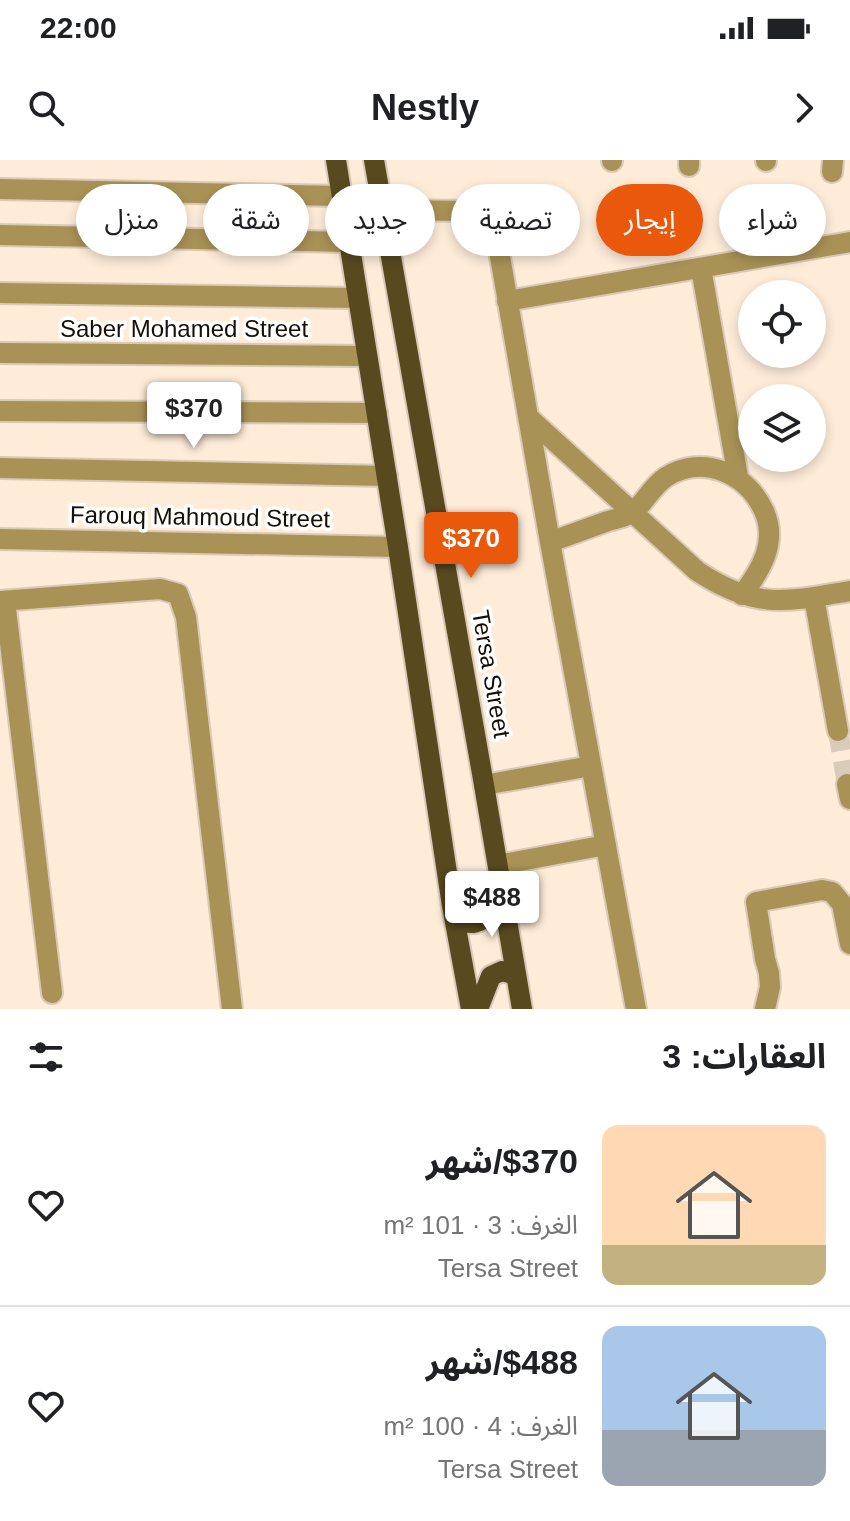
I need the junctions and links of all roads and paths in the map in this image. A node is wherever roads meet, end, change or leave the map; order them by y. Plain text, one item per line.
1 (336, 160) edge
2 (374, 160) edge
3 (339, 184) edge
4 (378, 184) edge
5 (0, 189) edge
6 (325, 196) edge
7 (435, 211) edge
8 (0, 235) edge
9 (325, 242) edge
10 (850, 242) edge
11 (351, 256) edge
12 (391, 256) edge
13 (701, 268) junction
14 (0, 293) edge
15 (358, 298) junction
16 (507, 301) junction
17 (0, 353) edge
18 (367, 356) junction
19 (0, 411) edge
20 (377, 413) junction
21 (528, 417) junction
22 (0, 468) edge
23 (387, 476) junction
24 (738, 477) junction
25 (631, 513) junction
26 (0, 539) edge
27 (550, 542) junction
28 (398, 547) junction
29 (850, 591) edge
30 (742, 595) junction
31 (814, 597) junction
32 (2, 601) edge
33 (838, 731) tunnel mouth
34 (591, 766) junction
35 (484, 785) junction
36 (606, 845) junction
37 (498, 867) junction
38 (452, 906) junction
39 (850, 944) edge
40 (516, 975) junction
41 (52, 993) dead end
42 (232, 1009) edge
43 (471, 1009) edge
44 (478, 1009) edge
45 (522, 1009) edge
46 (636, 1009) edge
47 (765, 1009) edge

1 - 3 main road
2 - 4 main road, Tersa Street
5 - 6 street
7 - 16 street
8 - 9 street
10 - 13 street
11 - 15 main road
12 - 35 main road, Tersa Street
13 - 16 street
13 - 24 street
14 - 15 street
15 - 18 main road
16 - 21 street
17 - 18 street, Saber Mohamed Street
18 - 20 main road
19 - 20 street
20 - 23 main road
21 - 25 street
21 - 27 street
22 - 23 street
23 - 28 main road
24 - 25 street
24 - 30 street
25 - 27 street
25 - 30 street
26 - 28 street, Farouq Mahmoud Street
27 - 34 street
28 - 38 main road
29 - 31 street
30 - 31 street
31 - 33 street
32 - 41 street
32 - 42 street
34 - 35 street
34 - 36 street
35 - 37 main road, Tersa Street
36 - 37 street
36 - 46 street
37 - 38 main road
37 - 40 main road, Tersa Street
38 - 43 main road
39 - 47 street
40 - 44 main road
40 - 45 main road, Tersa Street

